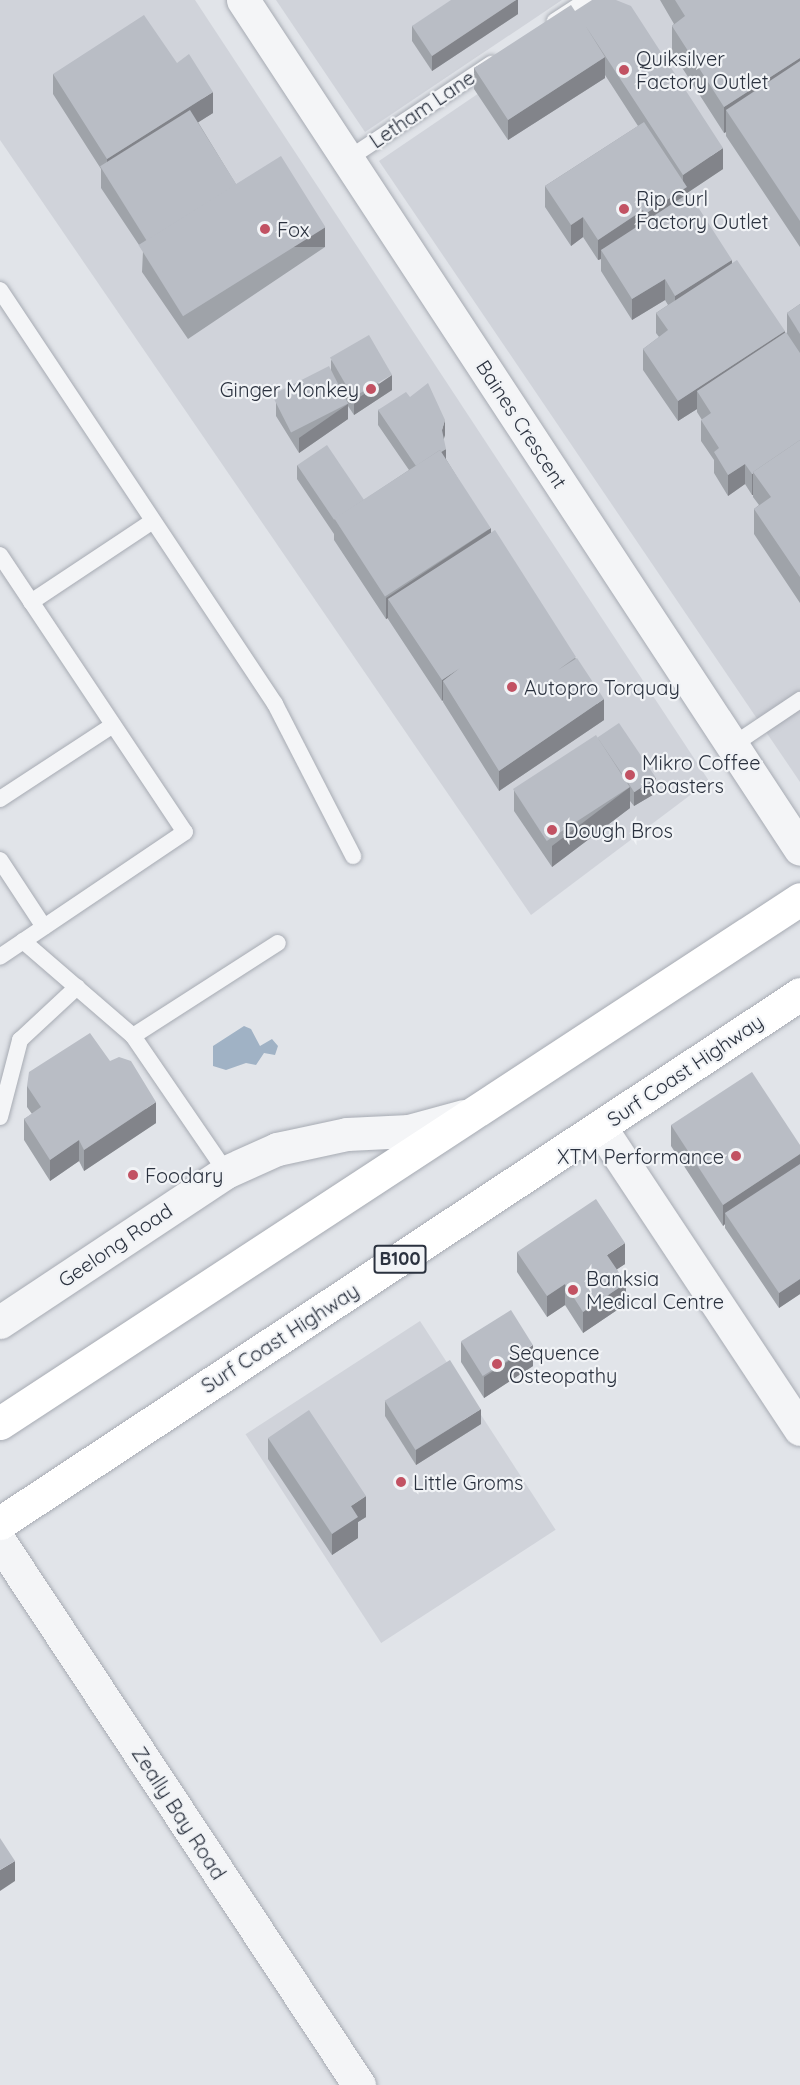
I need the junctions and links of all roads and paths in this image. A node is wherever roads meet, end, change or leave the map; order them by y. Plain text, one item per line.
1 (243, 0) edge
2 (587, 0) edge
3 (537, 33) edge
4 (507, 53) edge
5 (348, 159) junction
6 (0, 290) edge
7 (153, 521) junction
8 (0, 555) edge
9 (31, 602) junction
10 (800, 699) edge
11 (113, 725) junction
12 (733, 745) junction
13 (0, 799) edge
14 (800, 849) edge
15 (353, 856) dead end
16 (0, 860) edge
17 (800, 899) edge
18 (44, 927) junction
19 (23, 941) junction
20 (278, 943) dead end
21 (0, 957) edge
22 (77, 987) junction
23 (800, 994) edge
24 (133, 1036) junction
25 (474, 1113) junction
26 (0, 1117) edge
27 (600, 1127) junction
28 (226, 1172) junction
29 (0, 1322) edge
30 (0, 1423) edge
31 (800, 1429) edge
32 (0, 1523) edge
33 (0, 1542) edge
34 (359, 2085) edge

1 - 5 street, Baines Crescent
2 - 3 lane
4 - 5 lane, Letham Lane
5 - 12 street, Baines Crescent
6 - 7 lane
7 - 9 lane
7 - 15 lane
8 - 9 lane
9 - 11 lane
10 - 12 lane
11 - 13 lane
11 - 18 lane
12 - 14 street, Baines Crescent
16 - 18 lane
17 - 25 main road
18 - 19 lane
19 - 21 lane
19 - 22 lane
20 - 24 lane
22 - 24 lane
22 - 26 lane
23 - 27 main road, Surf Coast Highway / B100
24 - 28 lane
25 - 28 street, Geelong Road
25 - 30 main road
27 - 31 street
27 - 32 main road, Surf Coast Highway / B100
28 - 29 street, Geelong Road
33 - 34 street, Zeally Bay Road

